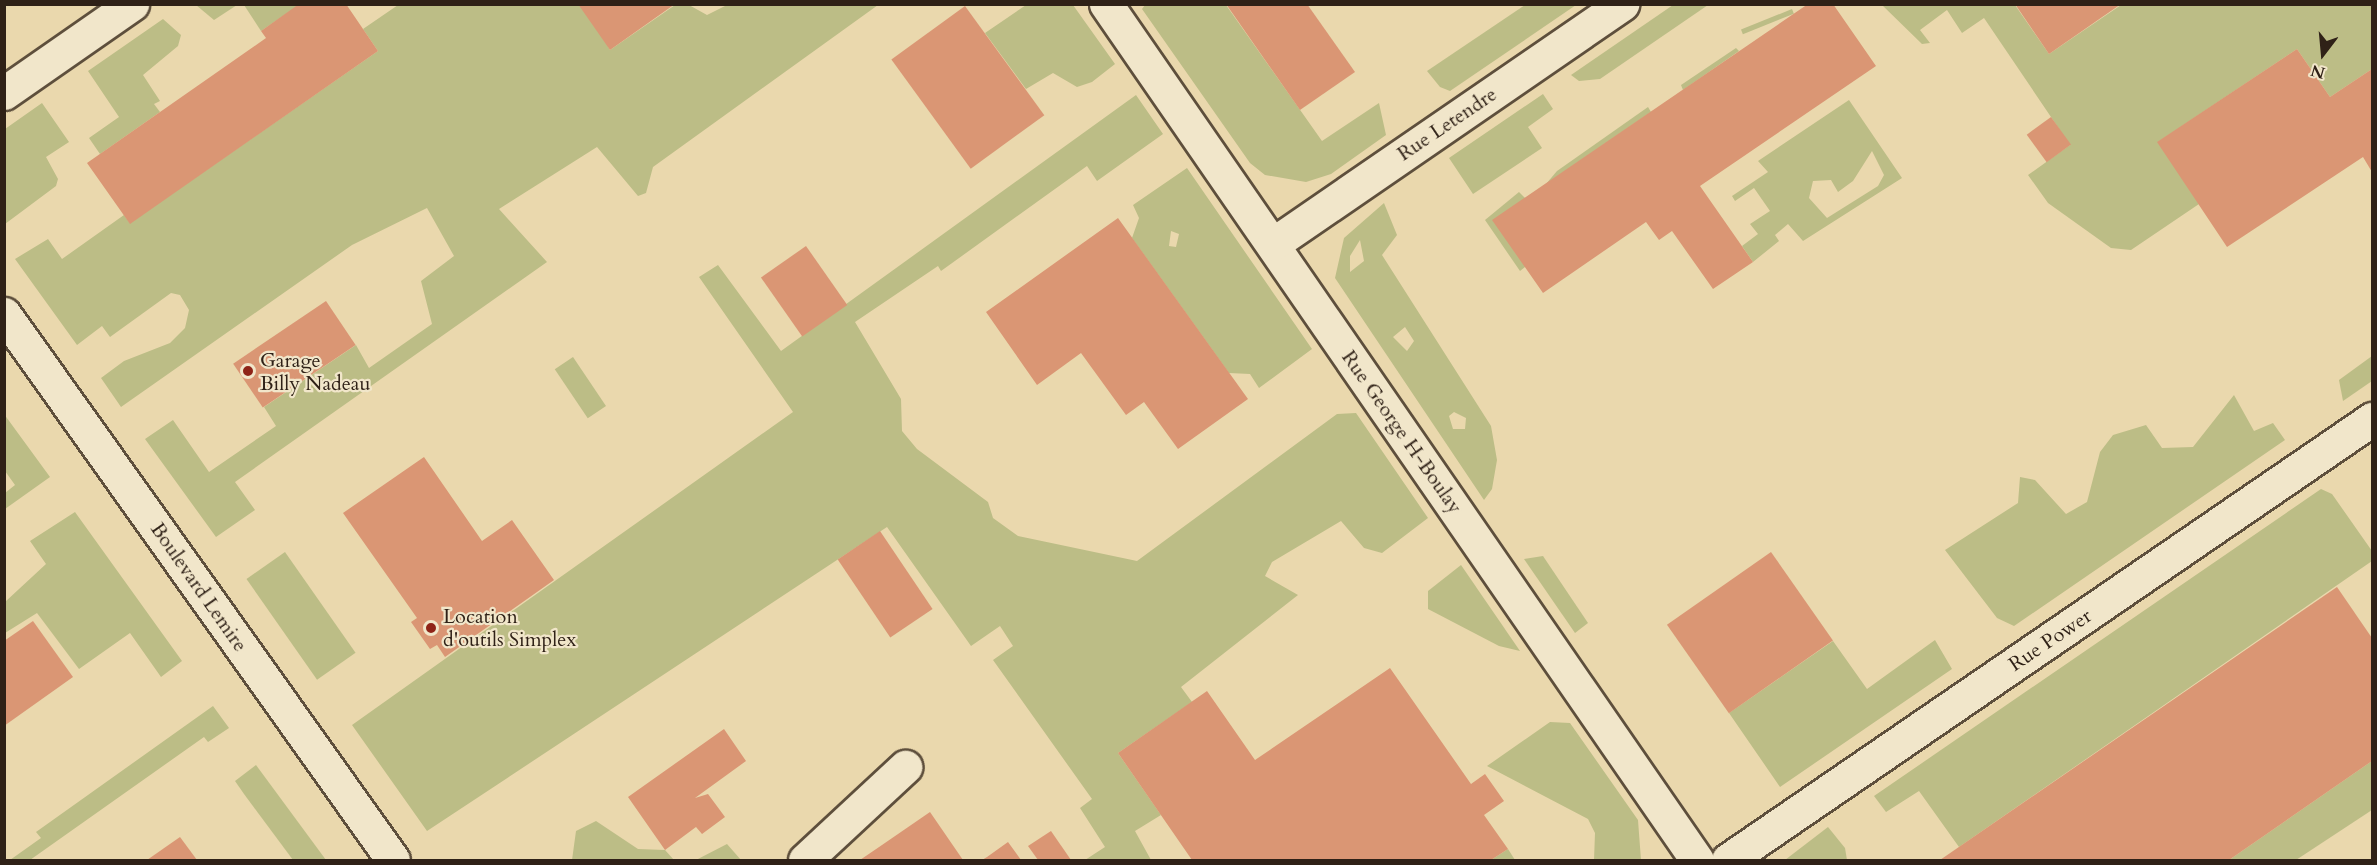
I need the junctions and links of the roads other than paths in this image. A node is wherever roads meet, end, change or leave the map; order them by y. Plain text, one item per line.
1 (132, 4) edge
2 (1106, 4) edge
3 (1622, 4) edge
4 (4, 93) edge
5 (1273, 244) junction
6 (4, 314) edge
7 (2373, 419) edge
8 (905, 767) dead end
9 (393, 861) edge
10 (805, 861) edge
11 (1697, 861) edge
12 (1728, 861) edge

1 - 4 street
2 - 5 street, Rue George H-Boulay
3 - 5 street, Rue Letendre
5 - 11 street, Rue George H-Boulay
6 - 9 street, Boulevard Lemire
7 - 12 street, Rue Power
8 - 10 street

